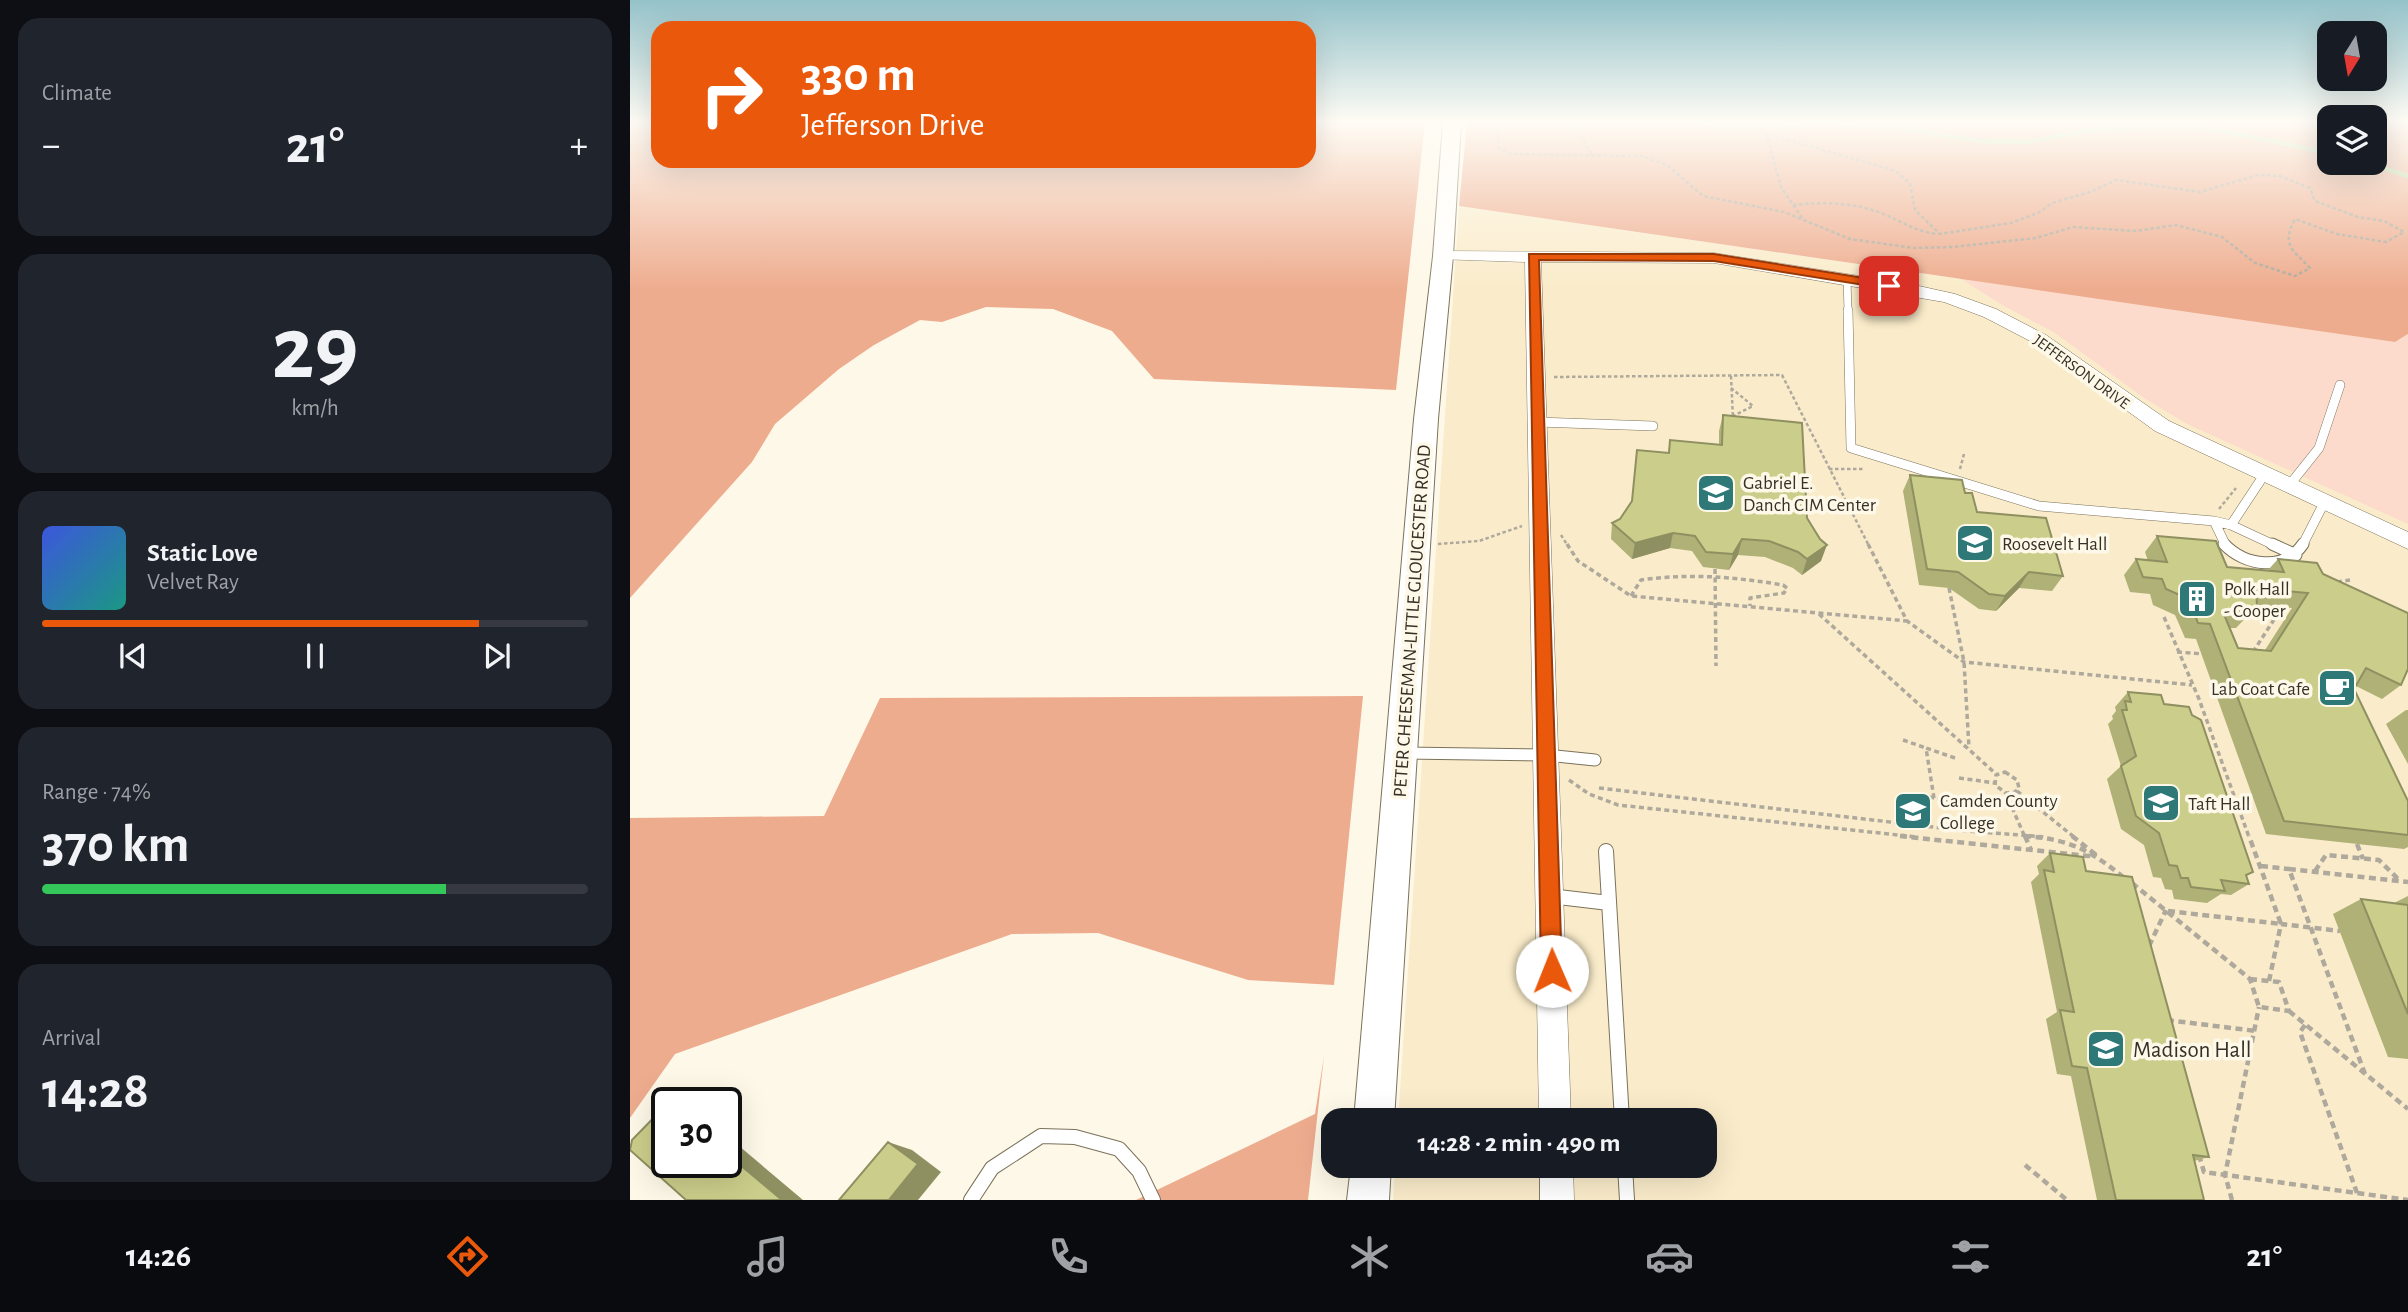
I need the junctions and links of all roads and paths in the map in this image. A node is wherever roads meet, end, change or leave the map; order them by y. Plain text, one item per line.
1 (1448, 178) edge
2 (1682, 178) edge
3 (1778, 178) edge
4 (1904, 178) edge
5 (2248, 178) edge
6 (2285, 178) edge
7 (1793, 205) junction
8 (1803, 220) junction
9 (2406, 232) edge
10 (1940, 234) junction
11 (1443, 256) junction
12 (1533, 256) junction
13 (1847, 279) junction
14 (1535, 376) junction
15 (1731, 376) junction
16 (2340, 385) dead end
17 (1731, 388) junction
18 (1733, 416) junction
19 (1537, 422) junction
20 (1733, 425) edge
21 (1653, 426) dead end
22 (1829, 469) junction
23 (1867, 469) dead end
24 (2257, 472) junction
25 (2288, 487) junction
26 (2324, 503) junction
27 (2196, 519) junction
28 (2214, 521) junction
29 (2231, 525) junction
30 (1540, 526) junction
31 (2408, 541) edge
32 (1434, 544) dead end
33 (2296, 555) junction
34 (1715, 572) junction
35 (2350, 580) dead end
36 (2326, 584) edge
37 (1949, 588) edge
38 (2265, 594) edge
39 (1632, 596) junction
40 (1715, 603) junction
41 (1750, 607) junction
42 (1817, 613) junction
43 (2164, 617) dead end
44 (1907, 621) junction
45 (2177, 652) junction
46 (2213, 655) edge
47 (2249, 658) edge
48 (1964, 662) junction
49 (1716, 666) dead end
50 (2192, 685) junction
51 (1903, 740) dead end
52 (1926, 748) junction
53 (1969, 748) junction
54 (1401, 753) junction
55 (1546, 755) junction
56 (1955, 758) dead end
57 (1595, 760) dead end
58 (1996, 774) junction
59 (1959, 778) dead end
60 (1995, 783) junction
61 (1599, 788) dead end
62 (2017, 791) junction
63 (2005, 792) junction
64 (1910, 794) dead end
65 (1962, 796) dead end
66 (1934, 798) junction
67 (2232, 816) edge
68 (2242, 817) junction
69 (2025, 838) junction
70 (2357, 844) edge
71 (2031, 850) junction
72 (1606, 851) dead end
73 (2095, 854) junction
74 (2363, 859) junction
75 (2261, 866) junction
76 (2289, 869) junction
77 (2314, 872) junction
78 (2400, 881) junction
79 (2408, 882) edge
80 (1550, 896) junction
81 (1609, 903) junction
82 (2166, 910) junction
83 (2281, 924) junction
84 (2310, 928) junction
85 (2340, 931) dead end
86 (2144, 956) edge
87 (2250, 979) junction
88 (2269, 981) junction
89 (2259, 1007) junction
90 (2289, 1011) junction
91 (2305, 1025) junction
92 (2256, 1031) junction
93 (2165, 1032) edge
94 (2365, 1074) junction
95 (2406, 1106) edge
96 (1375, 1108) edge
97 (1555, 1108) edge
98 (1621, 1108) edge
99 (2197, 1147) edge
100 (2025, 1165) dead end
101 (2225, 1175) junction
102 (1370, 1178) edge
103 (1556, 1178) edge
104 (1626, 1178) edge
105 (2357, 1193) junction
106 (2408, 1199) edge
107 (971, 1200) edge
108 (1153, 1200) edge
109 (1368, 1200) edge
110 (1557, 1200) edge
111 (1627, 1200) edge
112 (2067, 1200) edge
113 (2232, 1200) edge

1 - 11 street, PETER CHEESEMAN-LITTLE GLOUCESTER ROAD
2 - 8 path
3 - 7 path
4 - 10 path
5 - 10 path
6 - 9 path
7 - 8 path
7 - 10 path
8 - 9 path
11 - 12 street, JEFFERSON DRIVE
11 - 54 street, PETER CHEESEMAN-LITTLE GLOUCESTER ROAD
12 - 13 street, JEFFERSON DRIVE
12 - 14 street
13 - 24 street, JEFFERSON DRIVE
13 - 27 lane
14 - 15 path
14 - 19 street
15 - 17 path
15 - 22 path
16 - 25 lane
17 - 18 path
17 - 18 path
18 - 20 path
19 - 21 lane
19 - 30 street
22 - 23 path
22 - 44 path
24 - 25 street, JEFFERSON DRIVE
24 - 27 path
24 - 29 lane
25 - 26 street, JEFFERSON DRIVE
26 - 31 street, JEFFERSON DRIVE
26 - 33 lane
27 - 28 lane
28 - 29 lane
28 - 33 lane
29 - 33 lane
30 - 32 path
30 - 39 path
30 - 55 street
34 - 39 path
34 - 40 path
34 - 41 path
35 - 36 path
37 - 48 path
38 - 47 path
39 - 40 path
40 - 41 path
40 - 49 path
41 - 42 path
42 - 44 path
42 - 53 path
43 - 45 path
44 - 48 path
45 - 46 path
45 - 50 path
48 - 50 path
48 - 53 path
50 - 68 path
51 - 52 path
52 - 56 path
52 - 66 path
53 - 58 path
54 - 55 lane
54 - 96 street, PETER CHEESEMAN-LITTLE GLOUCESTER ROAD
55 - 57 lane
55 - 71 path
55 - 80 street
58 - 60 path
58 - 62 path
59 - 60 path
60 - 63 path
61 - 69 path
62 - 63 path
62 - 73 path
63 - 69 path
64 - 66 path
65 - 66 path
67 - 68 path
68 - 75 path
69 - 71 path
69 - 73 path
70 - 74 path
71 - 73 path
72 - 81 lane
73 - 82 path
74 - 77 path
74 - 78 path
75 - 76 path
75 - 83 path
76 - 77 path
76 - 84 path
77 - 78 path
78 - 79 path
80 - 81 lane
80 - 97 street
81 - 98 lane
82 - 83 path
82 - 86 path
82 - 87 path
83 - 84 path
83 - 88 path
84 - 85 path
84 - 94 path
87 - 88 path
87 - 89 path
88 - 90 path
89 - 90 path
89 - 92 path
90 - 91 path
91 - 94 path
91 - 105 path
92 - 93 path
92 - 101 path
94 - 95 path
99 - 101 path
100 - 112 path
101 - 105 path
101 - 113 path
102 - 109 street
103 - 110 street
104 - 111 lane
105 - 106 path
107 - 108 lane

